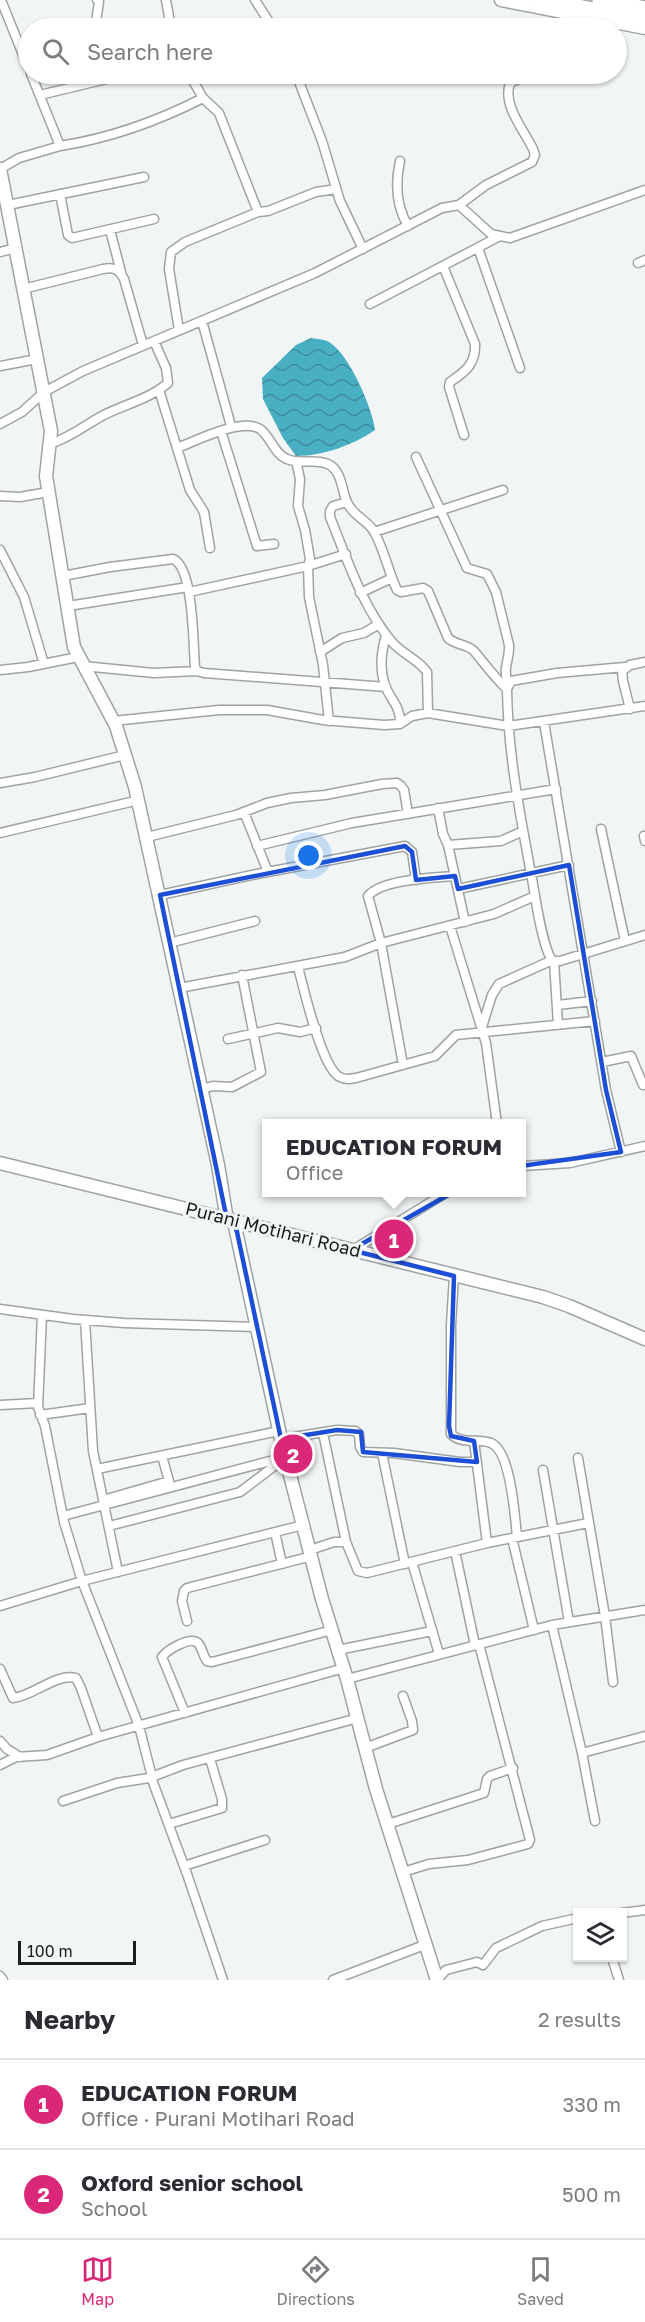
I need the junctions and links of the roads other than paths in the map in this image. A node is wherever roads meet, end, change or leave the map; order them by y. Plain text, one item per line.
1 (1, 0) edge
2 (97, 0) edge
3 (166, 0) edge
4 (255, 0) edge
5 (501, 0) edge
6 (541, 0) edge
7 (600, 0) edge
8 (645, 9) edge
9 (97, 18) edge
10 (169, 18) edge
11 (267, 18) edge
12 (594, 18) edge
13 (645, 20) edge
14 (627, 24) edge
15 (645, 28) edge
16 (18, 42) edge
17 (35, 84) edge
18 (88, 84) edge
19 (195, 84) edge
20 (300, 84) edge
21 (510, 84) edge
22 (84, 85) joint
23 (40, 95) junction
24 (203, 98) junction
25 (60, 146) junction
26 (400, 161) dead end
27 (0, 169) edge
28 (144, 177) dead end
29 (336, 189) junction
30 (645, 190) edge
31 (60, 194) junction
32 (8, 205) junction
33 (459, 205) junction
34 (258, 212) junction
35 (154, 219) dead end
36 (408, 226) junction
37 (110, 230) junction
38 (498, 237) junction
39 (16, 248) junction
40 (478, 248) junction
41 (363, 249) junction
42 (0, 252) edge
43 (443, 266) junction
44 (121, 272) junction
45 (23, 289) junction
46 (370, 304) dead end
47 (202, 321) junction
48 (179, 330) junction
49 (154, 341) junction
50 (143, 345) junction
51 (37, 360) junction
52 (0, 366) edge
53 (520, 368) dead end
54 (159, 390) junction
55 (44, 392) junction
56 (0, 424) edge
57 (231, 426) junction
58 (221, 431) junction
59 (464, 435) dead end
60 (50, 444) junction
61 (177, 448) junction
62 (416, 457) dead end
63 (296, 461) junction
64 (503, 490) dead end
65 (48, 492) junction
66 (0, 496) edge
67 (347, 502) junction
68 (440, 510) junction
69 (374, 532) junction
70 (274, 544) dead end
71 (210, 548) dead end
72 (0, 550) edge
73 (346, 554) junction
74 (308, 566) junction
75 (63, 576) junction
76 (392, 578) junction
77 (188, 589) junction
78 (360, 593) junction
79 (68, 606) junction
80 (379, 624) junction
81 (386, 635) junction
82 (320, 652) junction
83 (81, 662) junction
84 (645, 663) edge
85 (44, 664) junction
86 (625, 667) junction
87 (0, 670) edge
88 (197, 671) junction
89 (326, 684) junction
90 (508, 686) junction
91 (386, 687) junction
92 (645, 706) edge
93 (630, 709) junction
94 (428, 713) junction
95 (113, 721) junction
96 (329, 721) junction
97 (544, 722) junction
98 (400, 724) junction
99 (508, 726) junction
100 (125, 755) junction
101 (0, 783) edge
102 (556, 789) junction
103 (516, 795) junction
104 (139, 800) junction
105 (438, 808) junction
106 (244, 812) junction
107 (408, 814) junction
108 (601, 829) dead end
109 (523, 831) junction
110 (0, 833) edge
111 (147, 837) junction
112 (448, 845) junction
113 (258, 846) junction
114 (569, 865) junction
115 (268, 872) junction
116 (531, 874) junction
117 (455, 876) junction
118 (416, 880) junction
119 (458, 889) junction
120 (160, 895) junction
121 (535, 896) junction
122 (255, 921) dead end
123 (465, 922) junction
124 (450, 926) junction
125 (645, 935) edge
126 (624, 941) junction
127 (170, 943) junction
128 (381, 943) junction
129 (585, 954) junction
130 (553, 960) junction
131 (298, 967) junction
132 (242, 975) junction
133 (179, 988) junction
134 (592, 1001) junction
135 (558, 1005) junction
136 (595, 1021) junction
137 (558, 1025) junction
138 (316, 1028) junction
139 (483, 1031) junction
140 (254, 1034) junction
141 (228, 1039) dead end
142 (602, 1062) junction
143 (403, 1065) junction
144 (643, 1085) dead end
145 (202, 1089) junction
146 (496, 1119) edge
147 (645, 1146) edge
148 (621, 1152) junction
149 (0, 1162) edge
150 (526, 1167) edge
151 (439, 1197) edge
152 (230, 1221) junction
153 (353, 1250) junction
154 (454, 1276) junction
155 (0, 1309) edge
156 (42, 1315) junction
157 (85, 1320) junction
158 (256, 1327) junction
159 (645, 1339) edge
160 (38, 1403) junction
161 (0, 1405) edge
162 (90, 1408) junction
163 (40, 1415) junction
164 (323, 1432) junction
165 (280, 1435) junction
166 (474, 1441) junction
167 (382, 1453) junction
168 (162, 1456) junction
169 (285, 1457) junction
170 (578, 1458) dead end
171 (477, 1461) junction
172 (97, 1469) junction
173 (543, 1470) dead end
174 (104, 1503) junction
175 (63, 1516) junction
176 (588, 1523) junction
177 (303, 1525) junction
178 (109, 1526) junction
179 (552, 1530) junction
180 (275, 1532) junction
181 (515, 1537) junction
182 (346, 1542) junction
183 (487, 1543) junction
184 (455, 1551) junction
185 (311, 1553) junction
186 (408, 1563) junction
187 (282, 1564) junction
188 (118, 1572) junction
189 (82, 1581) junction
190 (0, 1606) edge
191 (645, 1610) edge
192 (605, 1616) junction
193 (187, 1621) dead end
194 (569, 1622) junction
195 (552, 1625) junction
196 (332, 1630) junction
197 (534, 1630) junction
198 (432, 1631) junction
199 (477, 1644) junction
200 (338, 1650) junction
201 (439, 1654) junction
202 (0, 1670) edge
203 (346, 1674) junction
204 (613, 1682) dead end
205 (403, 1696) dead end
206 (185, 1713) junction
207 (358, 1718) junction
208 (139, 1726) junction
209 (645, 1736) edge
210 (98, 1737) junction
211 (0, 1741) edge
212 (365, 1748) junction
213 (582, 1753) junction
214 (20, 1757) junction
215 (210, 1759) junction
216 (0, 1765) edge
217 (513, 1768) junction
218 (153, 1776) junction
219 (63, 1801) dead end
220 (595, 1821) dead end
221 (169, 1824) junction
222 (388, 1824) junction
223 (265, 1840) dead end
224 (184, 1866) junction
225 (403, 1872) junction
226 (645, 1910) edge
227 (627, 1913) edge
228 (573, 1919) edge
229 (427, 1944) junction
230 (613, 1962) edge
231 (0, 1976) edge
232 (3, 1980) edge
233 (223, 1980) edge
234 (333, 1980) edge
235 (437, 1980) edge
236 (619, 1980) edge

1 - 16 street
2 - 9 street
3 - 10 street
4 - 11 street
5 - 12 street
6 - 13 highway
7 - 8 highway
14 - 15 street
17 - 23 street
18 - 22 street
19 - 24 street
20 - 29 street
21 - 33 street
22 - 23 street
23 - 25 street
24 - 25 street
24 - 34 street
25 - 27 street
26 - 36 street
27 - 32 street
28 - 31 street
29 - 34 street
29 - 41 street
30 - 38 street
31 - 32 street
31 - 37 street
32 - 39 street
33 - 36 street
33 - 38 street
34 - 48 street
35 - 37 street
36 - 41 street
37 - 44 street
38 - 40 street
39 - 42 street
39 - 45 street
40 - 43 street
40 - 53 street
41 - 47 street
43 - 46 street
43 - 59 street
44 - 45 street
44 - 50 street
45 - 51 street
47 - 48 street
47 - 57 street
48 - 49 street
49 - 50 street
49 - 54 street
50 - 55 street
51 - 52 street
51 - 55 street
54 - 60 street
54 - 61 street
55 - 56 street
55 - 60 street
57 - 58 street
57 - 63 street
58 - 61 street
58 - 70 street
60 - 65 street
61 - 71 street
62 - 68 street
63 - 67 street
63 - 74 street
64 - 68 street
65 - 66 street
65 - 75 street
67 - 69 street
67 - 73 street
68 - 69 street
68 - 90 street
69 - 76 street
72 - 85 street
73 - 74 street
73 - 78 street
74 - 77 street
74 - 82 street
75 - 77 street
75 - 79 street
76 - 78 street
76 - 90 street
77 - 79 street
77 - 88 street
78 - 80 street
79 - 83 street
80 - 81 street
80 - 82 street
81 - 91 street
81 - 94 street
82 - 89 street
83 - 85 street
83 - 88 street
83 - 95 street
84 - 86 street
85 - 87 street
86 - 90 street
86 - 93 street
88 - 89 street
89 - 91 street
89 - 96 street
90 - 99 street
91 - 98 street
92 - 93 street
93 - 97 street
94 - 98 street
94 - 99 street
95 - 96 street
95 - 100 street
96 - 98 street
97 - 99 street
97 - 102 street
99 - 103 street
100 - 101 street
100 - 104 street
102 - 103 street
102 - 114 street
103 - 105 street
103 - 109 street
104 - 110 street
104 - 111 street
105 - 107 street
105 - 112 street
106 - 107 street
106 - 111 street
106 - 113 street
107 - 113 street
108 - 126 street
109 - 112 street
109 - 116 street
111 - 120 street
112 - 117 street
113 - 115 street
114 - 116 street
114 - 129 street
115 - 118 street
115 - 120 street
116 - 119 street
116 - 121 street
117 - 118 street
117 - 119 street
118 - 128 street
119 - 123 street
120 - 127 street
121 - 123 street
121 - 130 street
122 - 127 street
123 - 124 street
124 - 128 street
124 - 139 street
125 - 126 street
126 - 129 street
127 - 133 street
128 - 131 street
128 - 143 street
129 - 130 street
129 - 134 street
130 - 135 street
130 - 139 street
131 - 132 street
131 - 138 street
132 - 133 street
132 - 140 street
133 - 145 street
134 - 135 street
134 - 136 street
135 - 137 street
136 - 137 street
136 - 142 street
137 - 139 street
138 - 140 street
138 - 143 street
139 - 143 street
139 - 146 street
140 - 141 street
140 - 145 street
142 - 144 street
142 - 148 street
145 - 152 street
147 - 148 street
148 - 150 street
149 - 152 street, Purani Motihari Road
151 - 153 street
152 - 153 street, Purani Motihari Road
152 - 158 street
153 - 154 street, Purani Motihari Road
154 - 159 street, Purani Motihari Road
154 - 166 street
155 - 156 street
156 - 157 street
156 - 160 street
157 - 158 street
157 - 162 street
158 - 165 street
160 - 161 street
160 - 163 street
162 - 163 street
162 - 172 street
163 - 175 street
164 - 165 street
164 - 167 street
164 - 182 street
165 - 168 street
165 - 169 street
166 - 171 street
166 - 181 street
167 - 171 street
167 - 186 street
168 - 172 street
168 - 174 street
169 - 174 street
169 - 177 street
169 - 178 street
170 - 176 street
171 - 183 street
172 - 174 street
173 - 179 street
174 - 175 street
174 - 178 street
175 - 189 street
176 - 179 street
176 - 192 street
177 - 180 street
177 - 185 street
178 - 188 street
179 - 181 street
179 - 194 street
180 - 187 street
180 - 188 street
181 - 183 street
181 - 197 street
182 - 185 street
182 - 186 street
183 - 184 street
184 - 186 street
184 - 199 street
185 - 187 street
185 - 196 street
186 - 198 street
187 - 193 street
188 - 189 street
189 - 190 street
189 - 208 street
191 - 192 street
192 - 194 street
192 - 204 street
194 - 195 street
195 - 197 street
195 - 213 street
196 - 200 street
196 - 206 street
197 - 199 street
198 - 200 street
198 - 201 street
199 - 201 street
199 - 217 street
200 - 203 street
201 - 203 street
202 - 210 street
203 - 206 street
203 - 207 street
205 - 212 street
206 - 208 street
207 - 212 street
207 - 215 street
208 - 210 street
208 - 218 street
209 - 213 street
210 - 214 street
211 - 214 street
212 - 222 street
213 - 220 street
214 - 216 street
215 - 218 street
215 - 221 street
217 - 222 street
217 - 225 street
218 - 219 street
218 - 221 street
221 - 224 street
222 - 225 street
223 - 224 street
224 - 233 street
225 - 229 street
226 - 227 street
228 - 235 street
229 - 234 street
229 - 235 street
230 - 236 street
231 - 232 street

